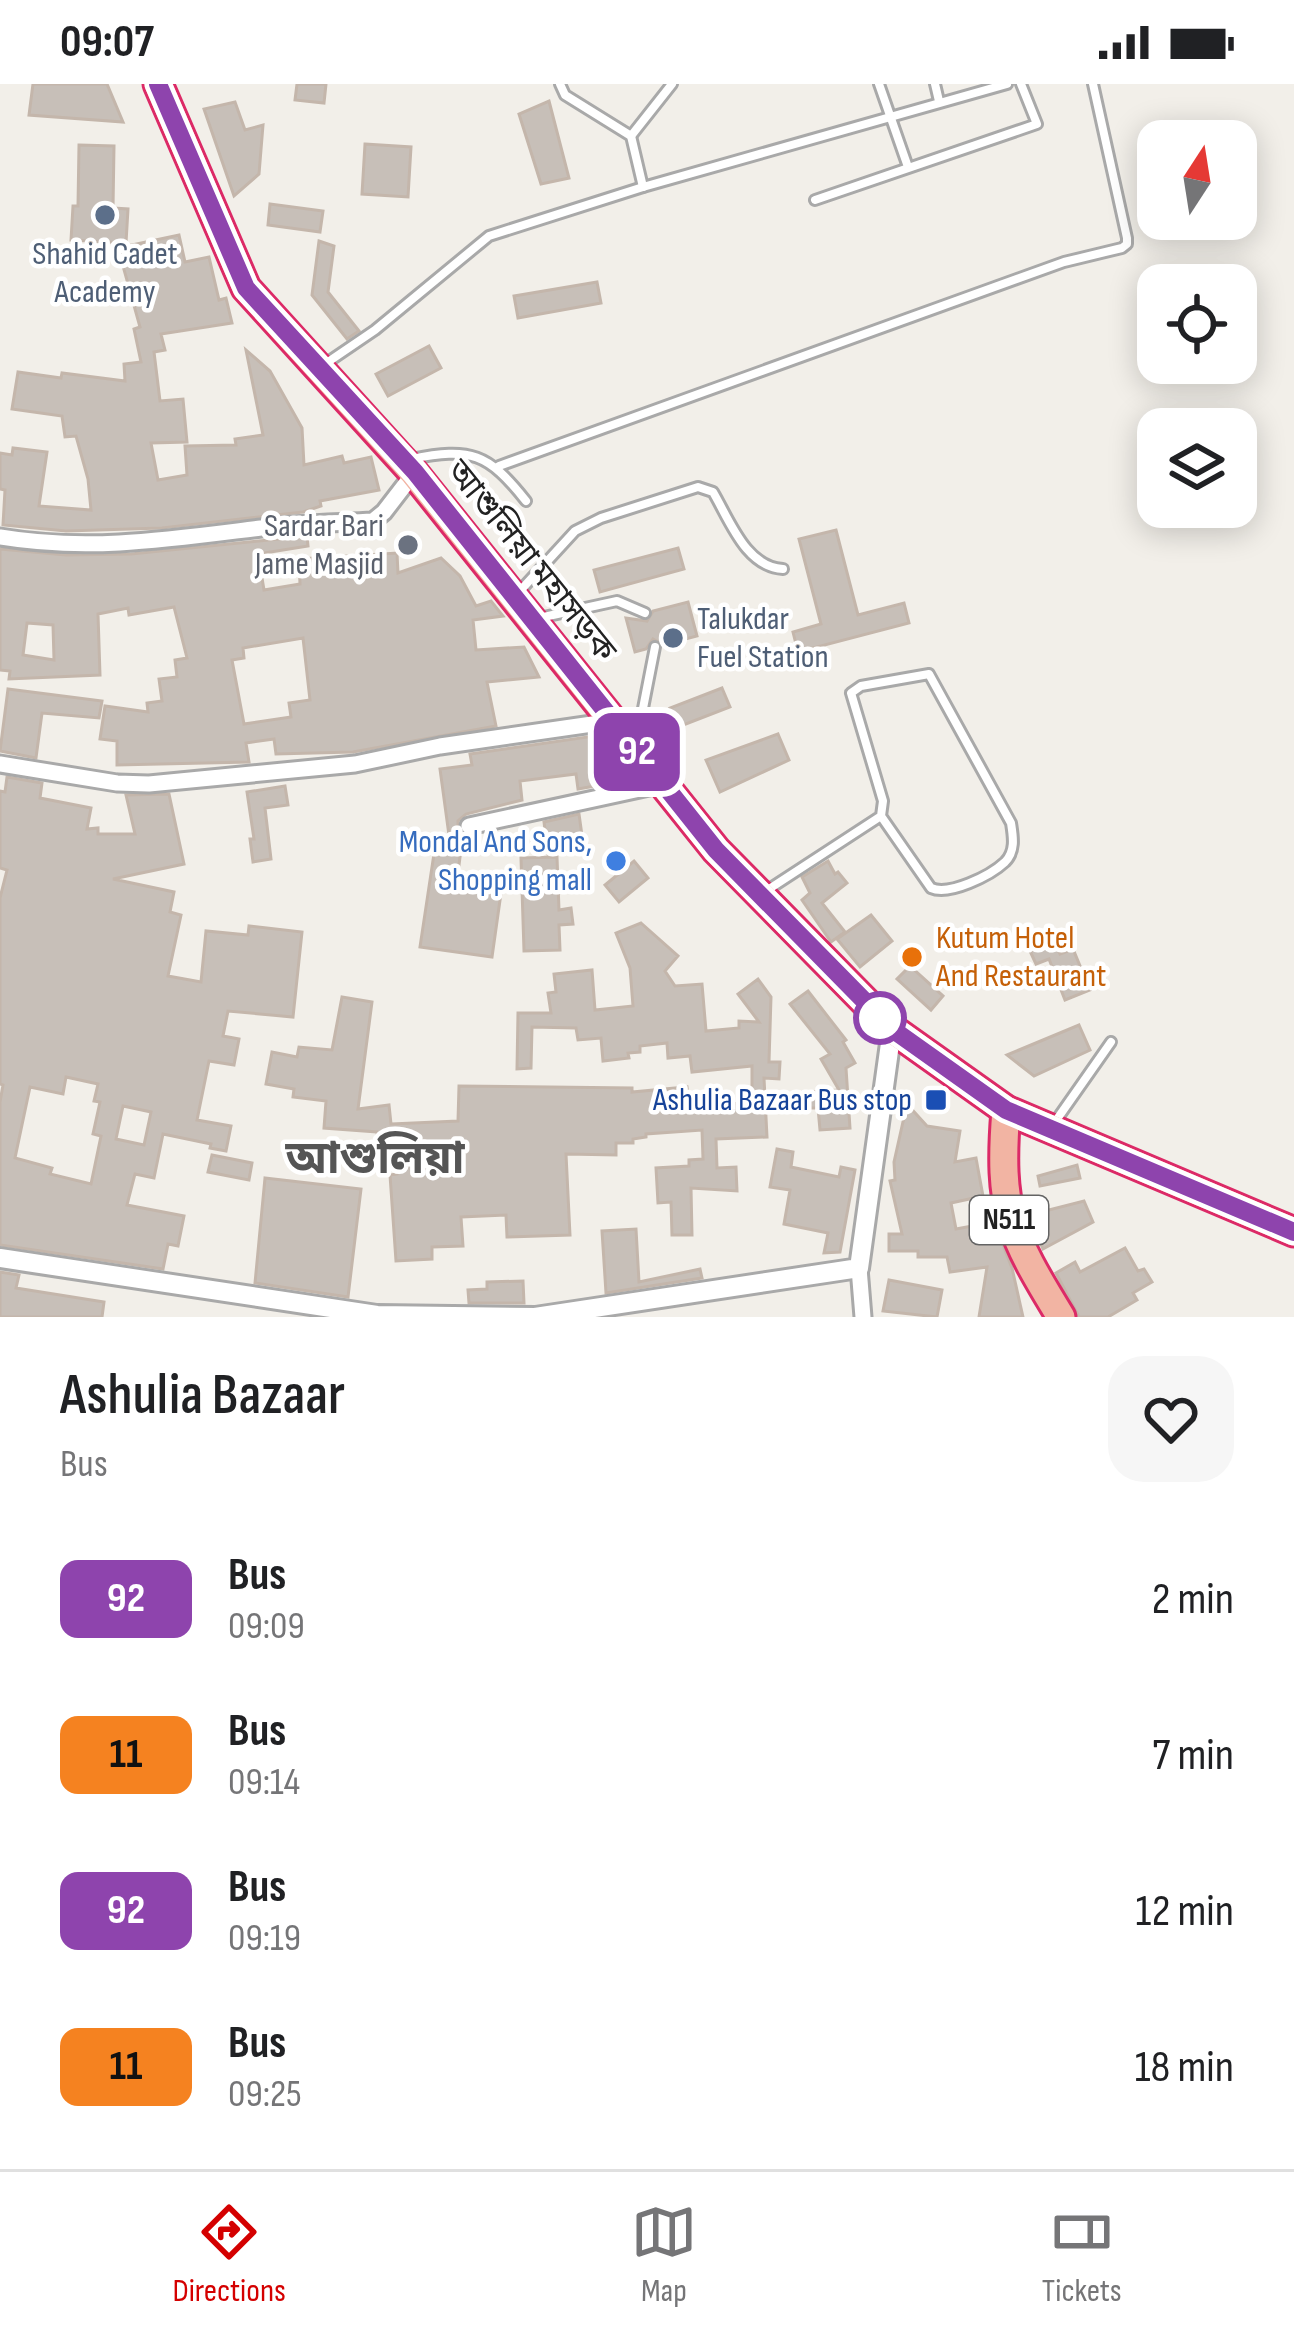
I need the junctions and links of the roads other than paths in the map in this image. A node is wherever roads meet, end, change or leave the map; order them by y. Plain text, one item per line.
1 (158, 84) edge
2 (560, 84) edge
3 (672, 84) edge
4 (879, 84) edge
5 (934, 84) edge
6 (1007, 84) edge
7 (1022, 84) edge
8 (1093, 84) edge
9 (939, 101) junction
10 (888, 117) junction
11 (631, 136) junction
12 (908, 167) junction
13 (643, 187) junction
14 (815, 200) dead end
15 (319, 368) junction
16 (409, 466) junction
17 (499, 466) junction
18 (526, 501) dead end
19 (0, 537) edge
20 (783, 568) dead end
21 (523, 608) junction
22 (645, 613) dead end
23 (655, 646) dead end
24 (613, 721) junction
25 (635, 749) junction
26 (0, 764) edge
27 (663, 784) junction
28 (881, 816) junction
29 (469, 826) dead end
30 (759, 895) junction
31 (892, 1029) junction
32 (1111, 1042) dead end
33 (1006, 1110) junction
34 (1050, 1129) junction
35 (1294, 1232) edge
36 (0, 1258) edge
37 (859, 1268) junction
38 (863, 1317) edge
39 (1061, 1317) edge

1 - 15 highway, আশুলিয়া মহাসড়ক
2 - 11 lane
3 - 11 lane
4 - 10 lane
5 - 9 lane
6 - 9 lane
7 - 12 lane
8 - 17 lane
9 - 10 lane
10 - 12 lane
10 - 13 lane
11 - 13 lane
12 - 14 lane
13 - 15 lane
15 - 16 highway, আশুলিয়া মহাসড়ক
16 - 17 lane
16 - 19 street
16 - 21 highway, আশুলিয়া মহাসড়ক
17 - 18 lane
20 - 21 lane
21 - 22 lane
21 - 24 highway, আশুলিয়া মহাসড়ক
23 - 25 lane
24 - 25 highway, আশুলিয়া মহাসড়ক
24 - 26 street
25 - 27 highway, আশুলিয়া মহাসড়ক
27 - 29 street
27 - 30 highway, আশুলিয়া মহাসড়ক
28 - 28 lane
28 - 30 lane
30 - 31 highway, আশুলিয়া মহাসড়ক
31 - 33 highway, আশুলিয়া মহাসড়ক
31 - 37 street
32 - 34 lane
33 - 34 highway, আশুলিয়া মহাসড়ক
33 - 39 highway, N511
34 - 35 highway, আশুলিয়া মহাসড়ক
36 - 37 street
37 - 38 street

